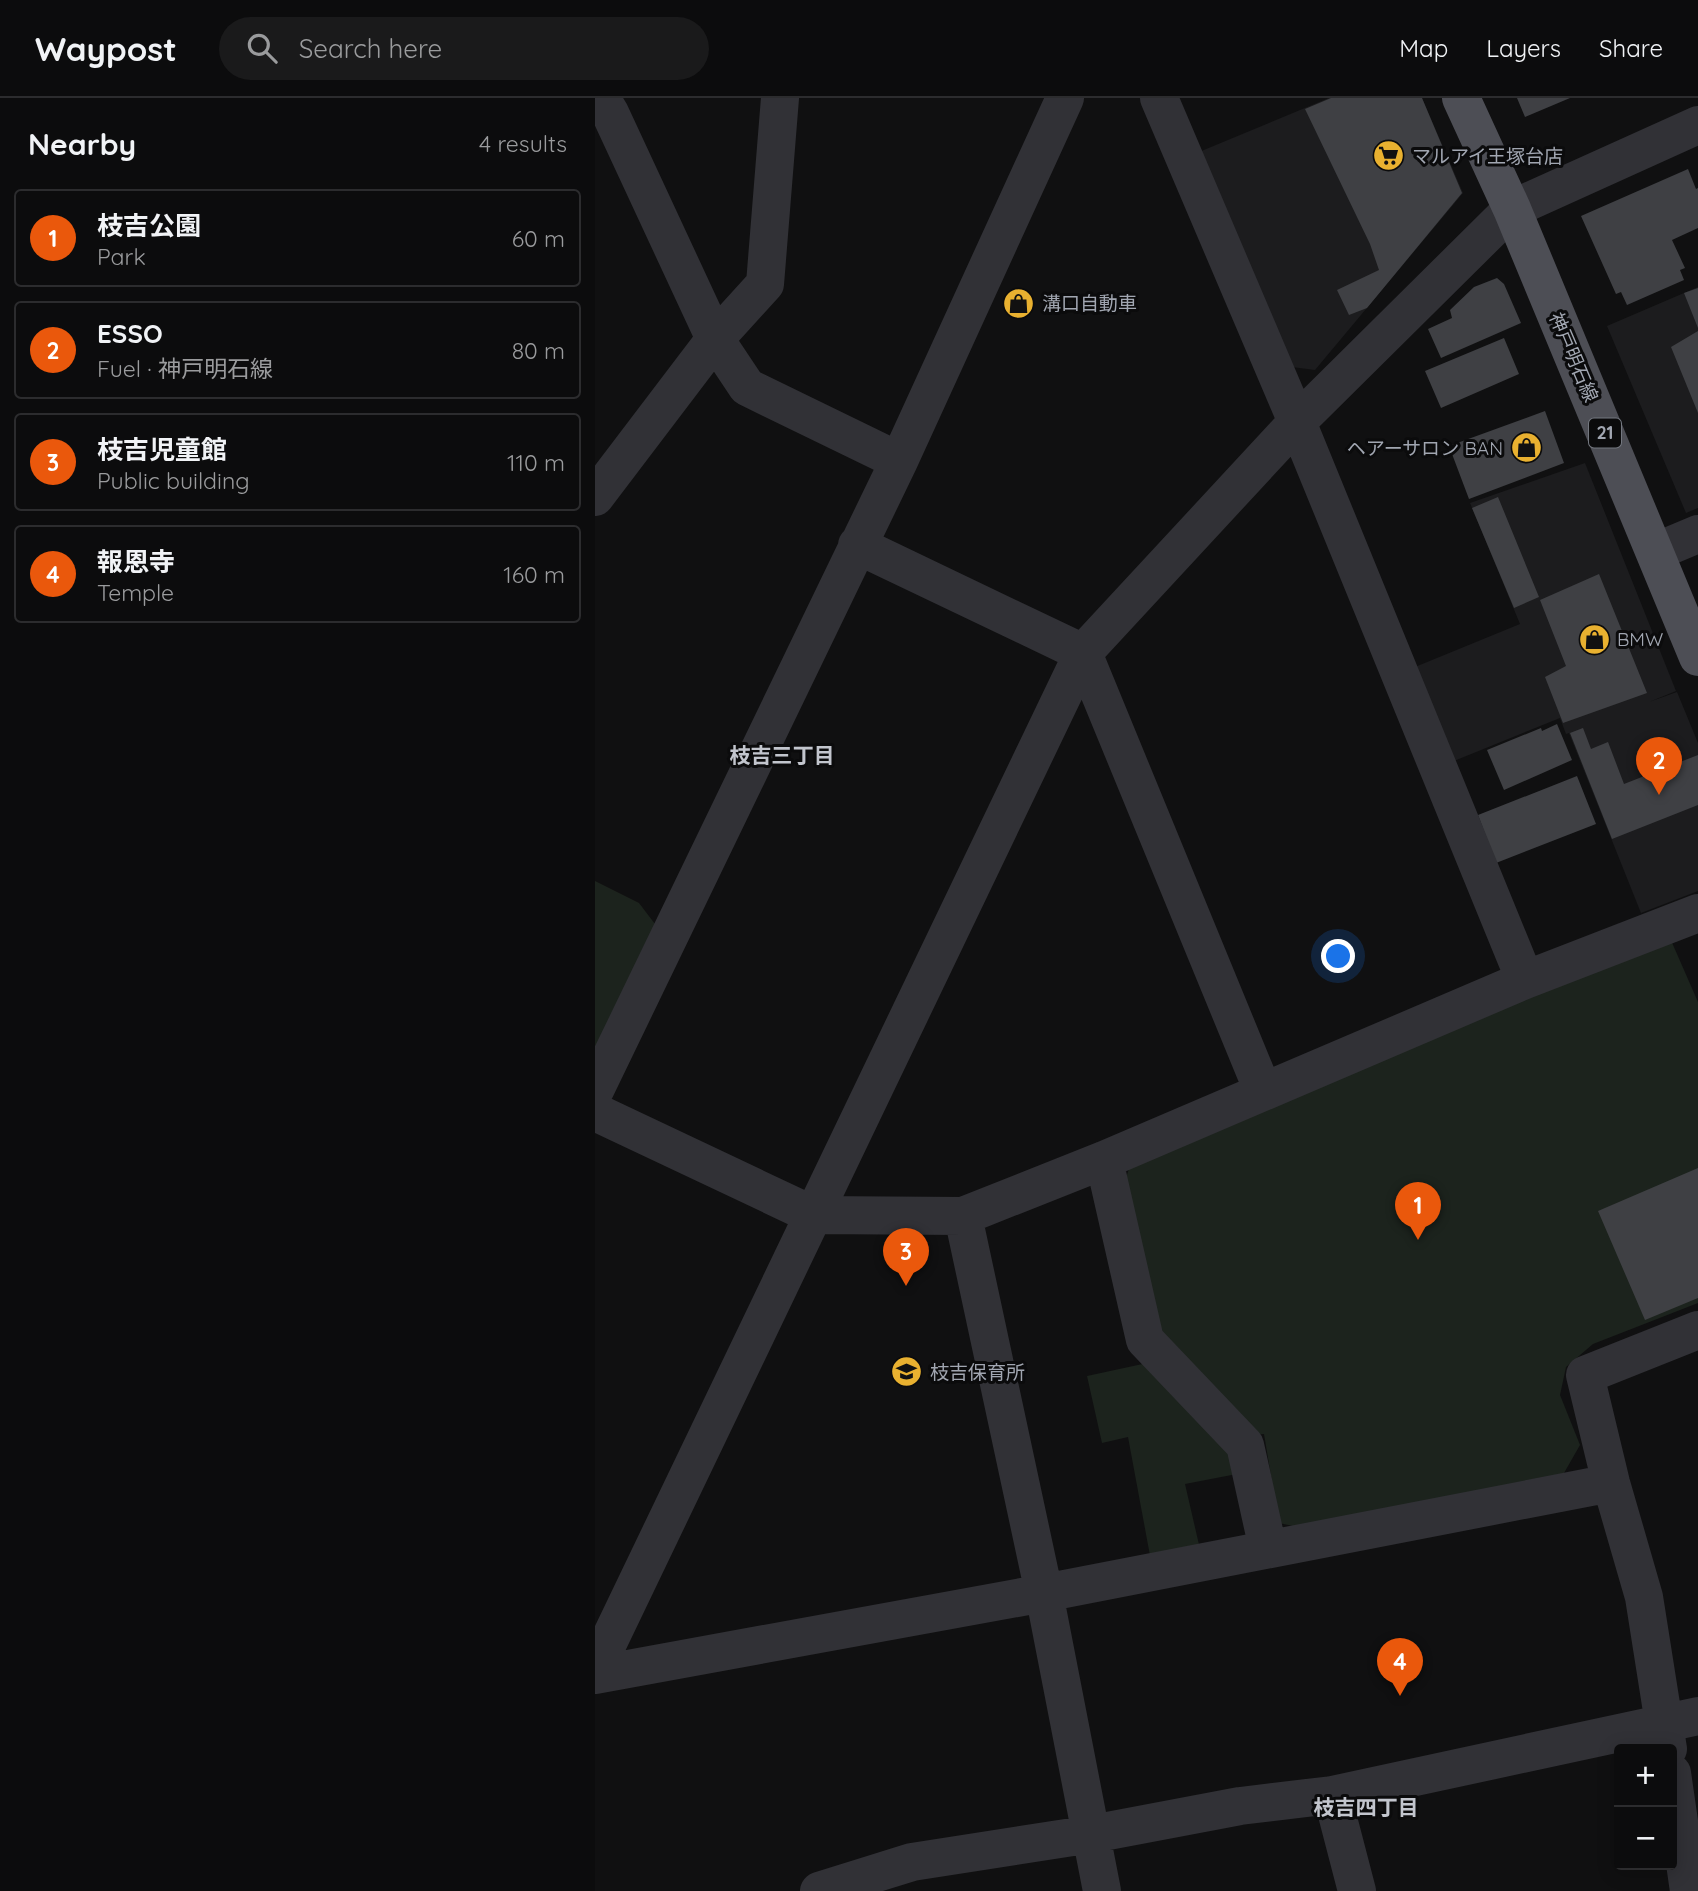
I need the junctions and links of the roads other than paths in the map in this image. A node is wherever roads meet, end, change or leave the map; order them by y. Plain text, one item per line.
1 (601, 98) edge
2 (780, 98) edge
3 (1065, 98) edge
4 (1159, 98) edge
5 (1461, 98) edge
6 (1698, 125) edge
7 (1512, 209) junction
8 (715, 339) junction
9 (1297, 422) junction
10 (899, 461) junction
11 (595, 497) edge
12 (1698, 534) edge
13 (857, 545) junction
14 (1655, 552) junction
15 (1083, 653) junction
16 (1698, 657) edge
17 (1698, 913) edge
18 (1525, 980) junction
19 (595, 1090) edge
20 (1263, 1091) junction
21 (595, 1112) edge
22 (1104, 1160) junction
23 (813, 1215) junction
24 (963, 1216) junction
25 (1698, 1330) edge
26 (1611, 1483) junction
27 (1268, 1549) junction
28 (1044, 1593) junction
29 (595, 1673) edge
30 (1677, 1729) edge
31 (1332, 1795) junction
32 (1677, 1807) edge
33 (1091, 1834) junction
34 (819, 1891) edge
35 (1102, 1891) edge
36 (1357, 1891) edge
37 (1689, 1891) edge

1 - 8 street
2 - 8 street
3 - 10 street
4 - 9 street
5 - 7 main road, 神戸明石線 / 21
6 - 7 street
7 - 9 street
7 - 14 main road, 神戸明石線 / 21
8 - 10 street
8 - 11 street
9 - 15 street
9 - 18 street
10 - 13 street
12 - 14 street
13 - 15 street
13 - 19 street
14 - 16 main road, 神戸明石線 / 21
15 - 20 street
15 - 23 street
17 - 18 street
18 - 20 street
20 - 22 street
21 - 23 street
22 - 24 street
22 - 27 street
23 - 24 street
23 - 29 street
24 - 28 street
25 - 26 street
26 - 27 street
26 - 30 street
27 - 28 street
28 - 29 street
28 - 33 street
30 - 31 street
31 - 33 street
31 - 36 street
32 - 37 street
33 - 34 street
33 - 35 street

